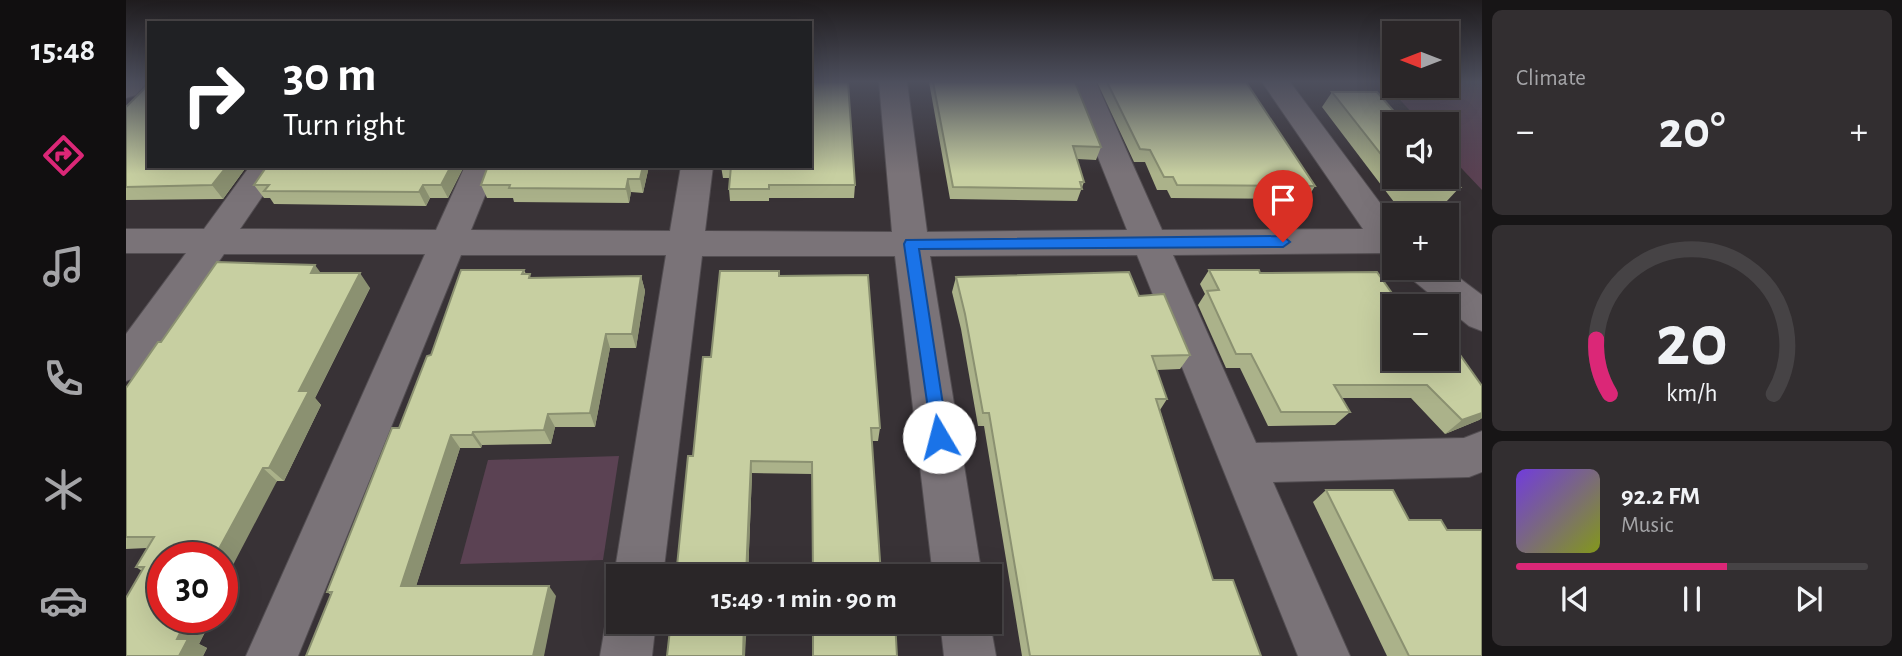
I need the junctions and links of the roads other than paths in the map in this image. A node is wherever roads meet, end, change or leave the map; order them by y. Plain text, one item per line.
1 (896, 113) edge
2 (1095, 113) edge
3 (1298, 113) edge
4 (266, 168) edge
5 (480, 168) edge
6 (697, 168) edge
7 (1382, 229) edge
8 (126, 241) edge
9 (214, 241) junction
10 (449, 241) junction
11 (687, 242) junction
12 (1150, 242) junction
13 (1382, 243) edge
14 (911, 244) junction
15 (1437, 280) edge
16 (1482, 316) edge
17 (126, 365) edge
18 (1482, 450) edge
19 (1244, 463) junction
20 (640, 564) edge
21 (956, 564) edge
22 (629, 634) edge
23 (967, 634) edge
24 (272, 656) edge
25 (626, 656) edge
26 (970, 656) edge
27 (1324, 656) edge

1 - 14 street
2 - 12 street
3 - 7 street
4 - 9 street
5 - 10 street
6 - 11 street
8 - 9 street
9 - 10 street
9 - 17 street
10 - 11 street
10 - 24 street
11 - 14 street
11 - 20 street
12 - 13 street
12 - 14 street
12 - 19 street
14 - 21 street
15 - 16 street
18 - 19 street
19 - 27 street
22 - 25 street
23 - 26 street

